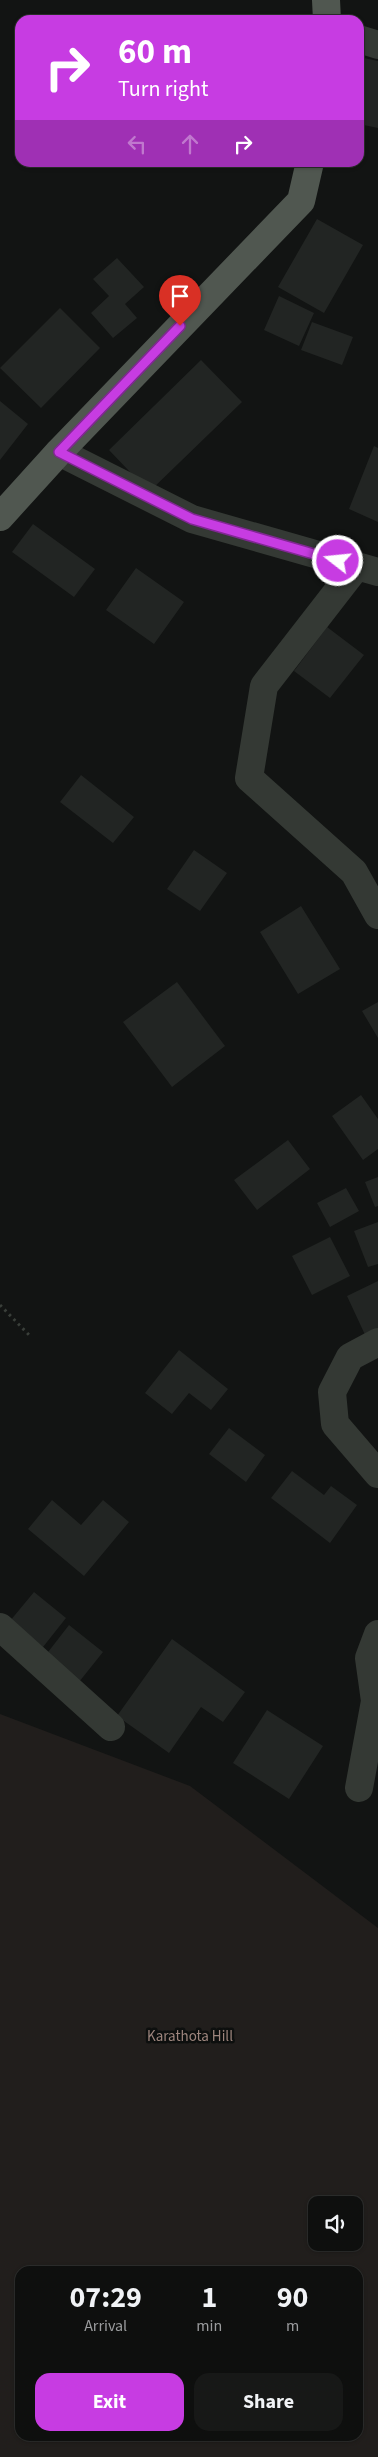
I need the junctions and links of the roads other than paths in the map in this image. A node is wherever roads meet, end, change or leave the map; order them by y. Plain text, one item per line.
1 (326, 0) edge
2 (327, 15) edge
3 (364, 41) edge
4 (378, 45) edge
5 (309, 167) edge
6 (59, 452) junction
7 (0, 517) edge
8 (367, 569) edge
9 (378, 915) edge
10 (378, 1342) edge
11 (378, 1474) edge
12 (0, 1627) edge
13 (378, 1634) edge
14 (111, 1726) dead end
15 (359, 1788) dead end

1 - 2 main road
3 - 4 street
5 - 6 main road
6 - 7 main road
6 - 8 street
8 - 9 street
10 - 11 street
12 - 14 street
13 - 15 street

